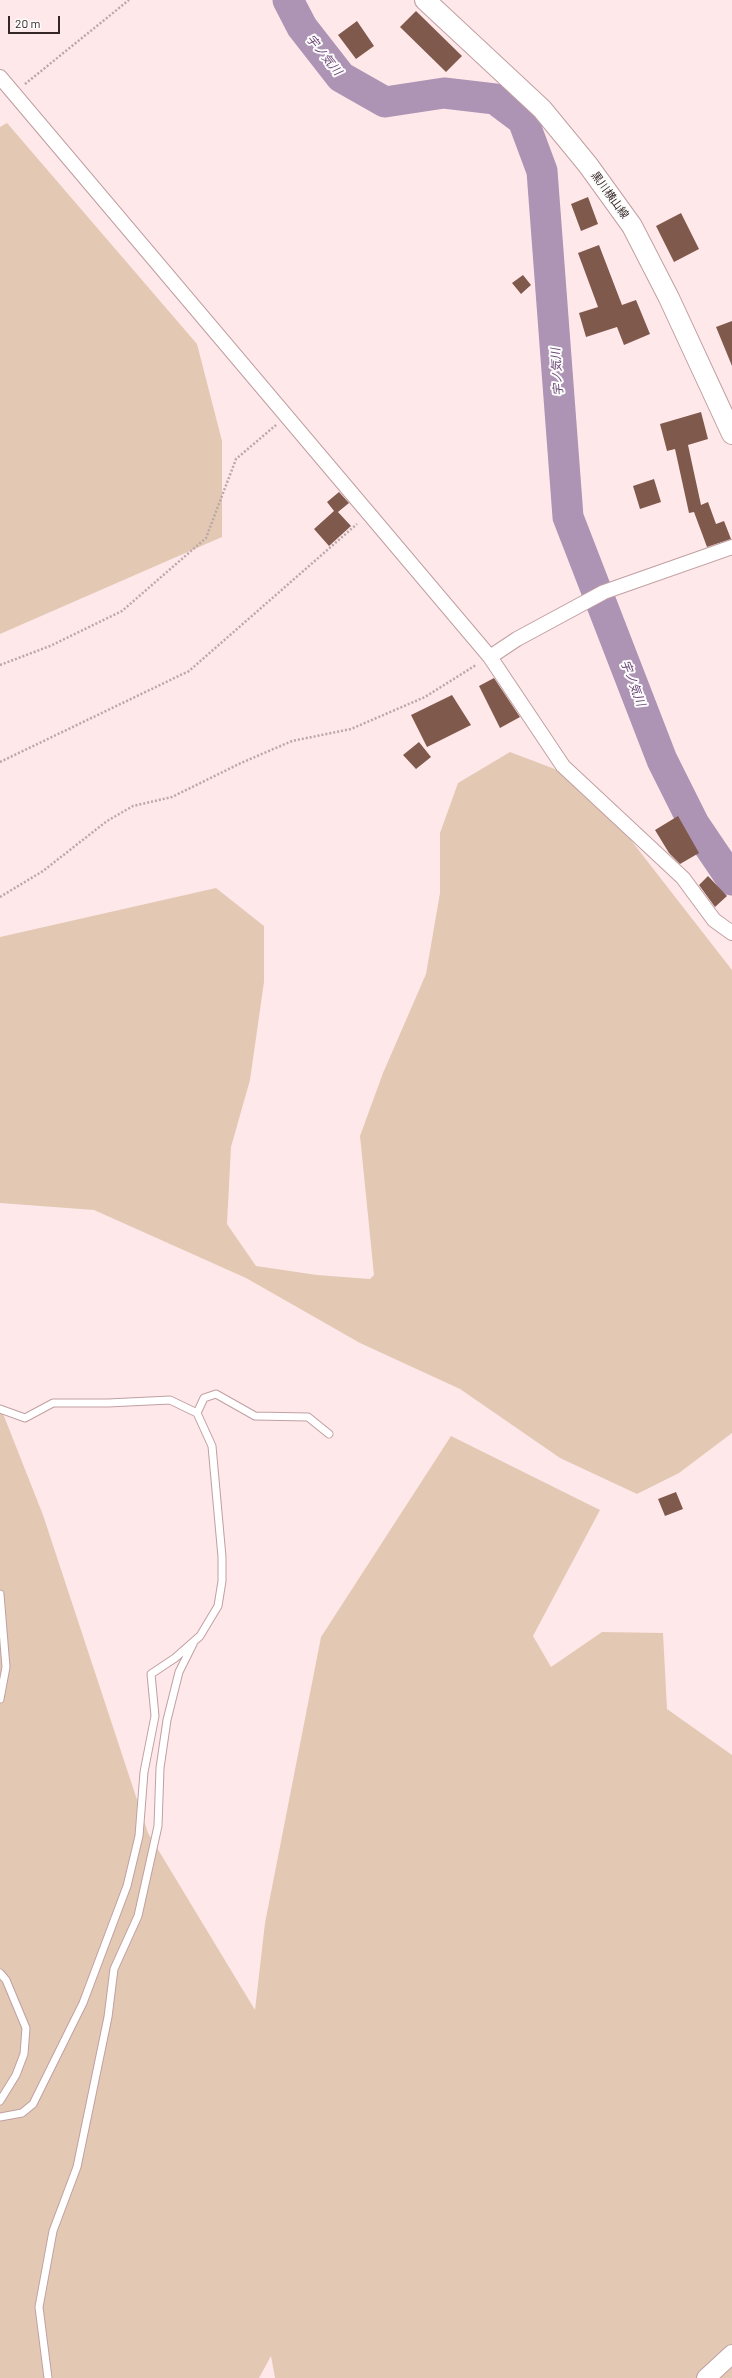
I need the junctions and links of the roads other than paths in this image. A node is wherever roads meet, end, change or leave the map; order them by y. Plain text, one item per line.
1 (425, 0) edge
2 (0, 77) edge
3 (732, 434) edge
4 (732, 547) edge
5 (490, 657) junction
6 (732, 933) edge
7 (0, 1409) edge
8 (197, 1413) junction
9 (329, 1434) dead end
10 (0, 1594) edge
11 (1, 1605) edge
12 (194, 1641) junction
13 (0, 1698) edge
14 (0, 1973) edge
15 (0, 2101) edge
16 (0, 2117) edge
17 (732, 2354) edge
18 (48, 2378) edge
19 (706, 2378) edge

1 - 3 main road, 黒川横山線
2 - 5 street
4 - 5 street
5 - 6 street
7 - 8 lane
8 - 9 lane
8 - 12 lane
10 - 11 lane
11 - 13 lane
12 - 16 lane
12 - 18 lane
14 - 15 lane
17 - 19 street

